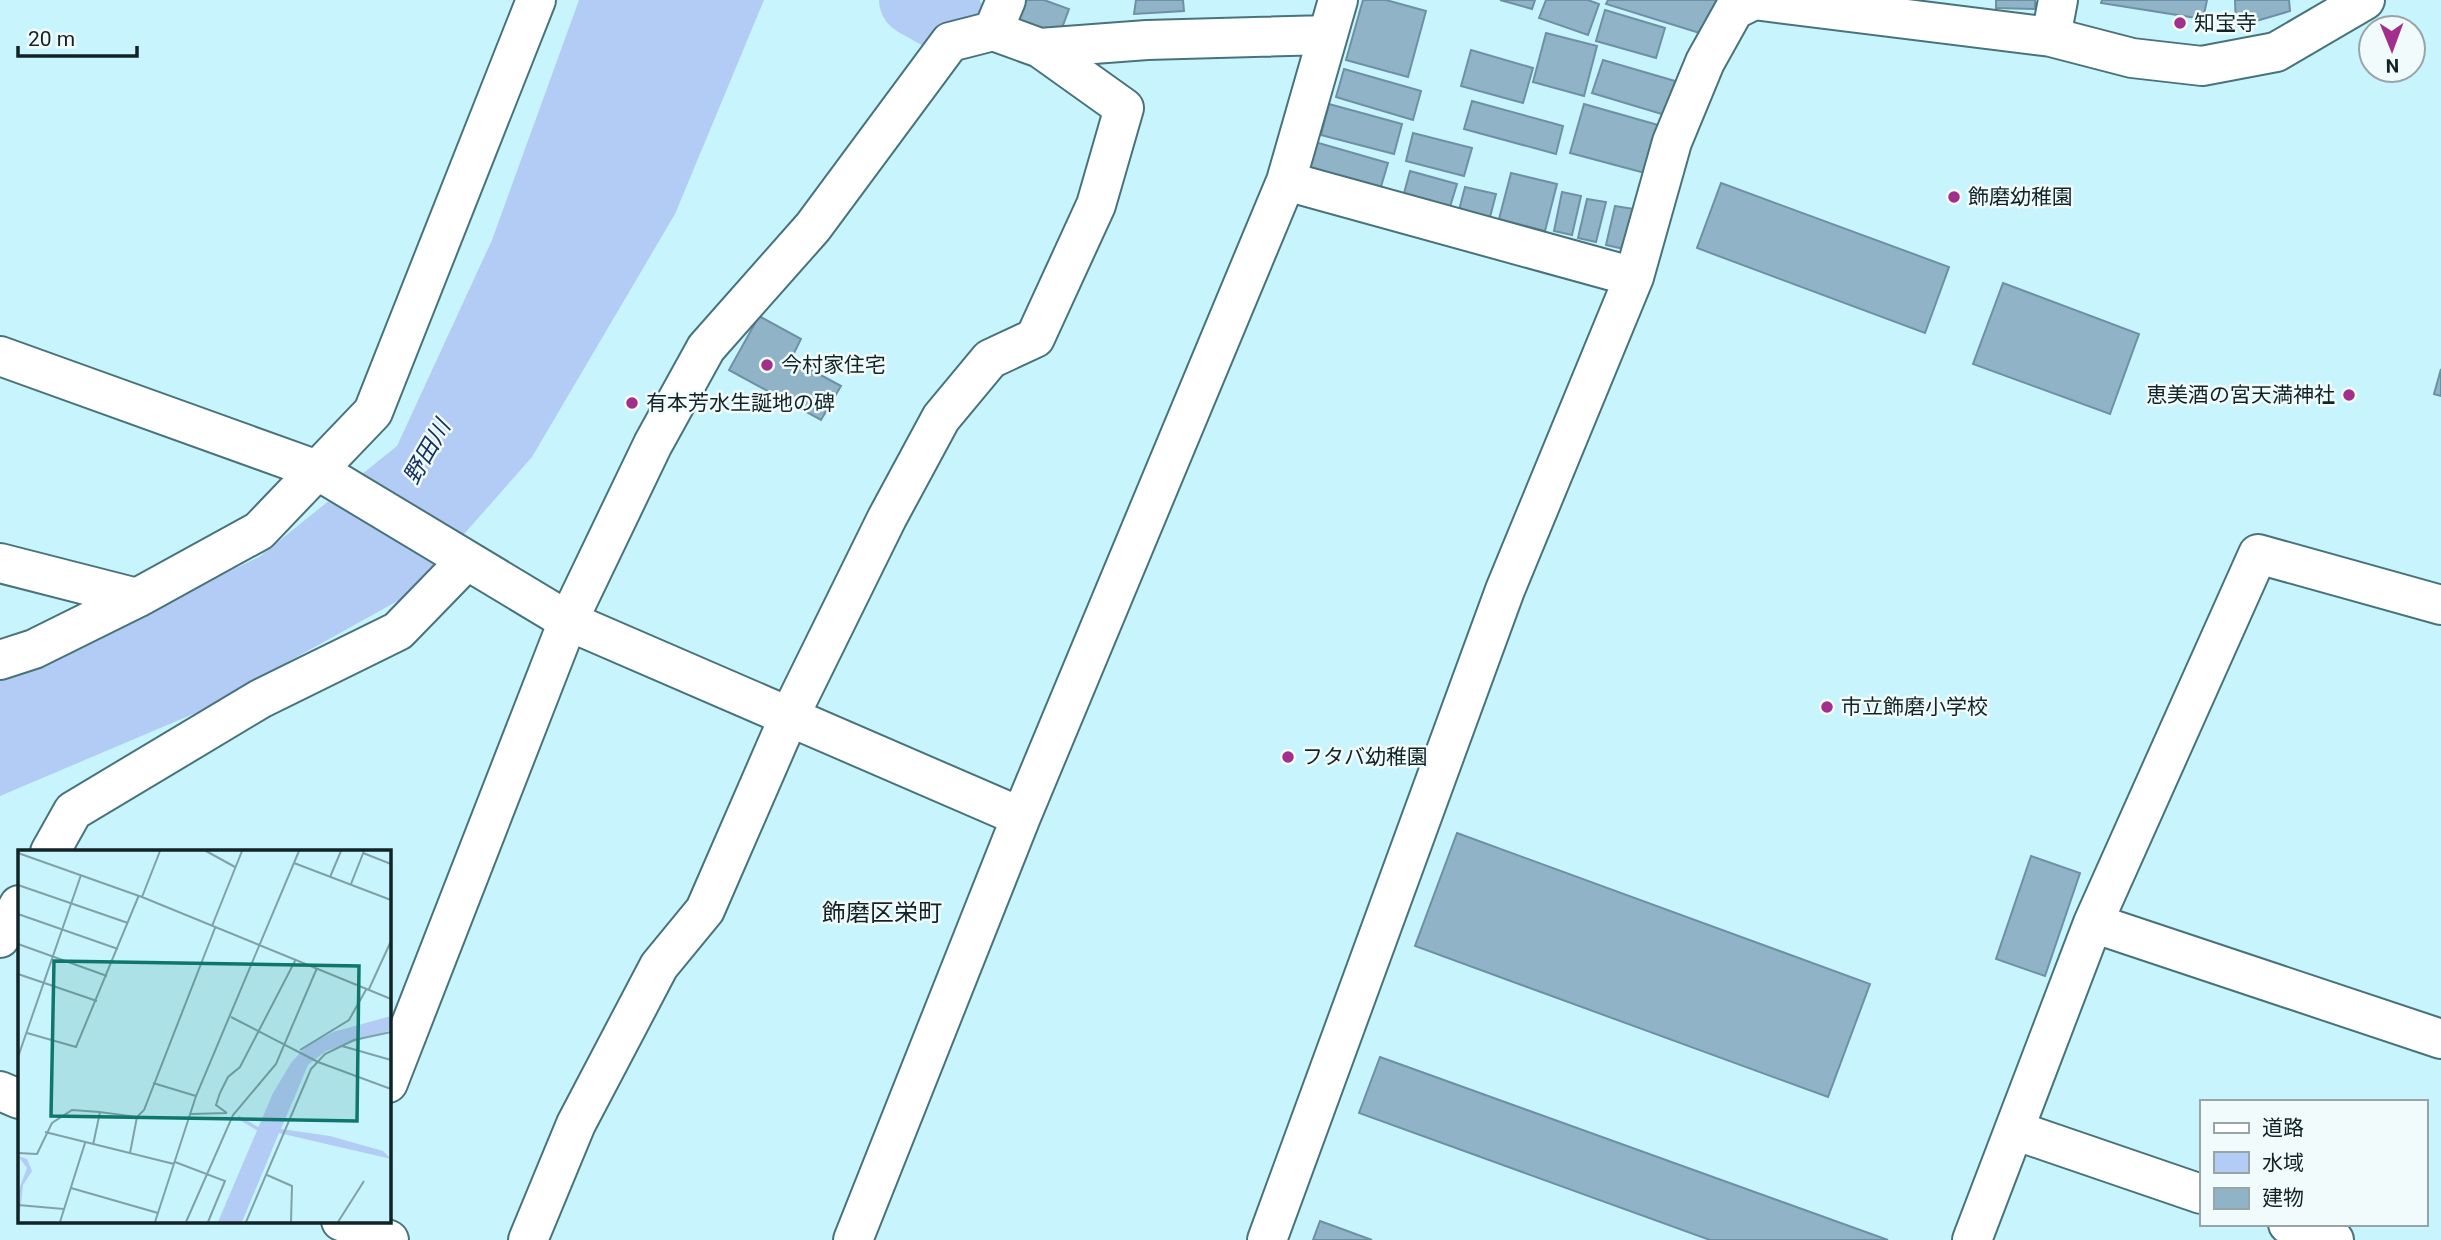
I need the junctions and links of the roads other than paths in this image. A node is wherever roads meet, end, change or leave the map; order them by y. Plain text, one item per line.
1 (536, 0) edge
2 (2365, 0) edge
3 (1000, 15) edge
4 (1333, 18) edge
5 (2055, 18) edge
6 (1040, 48) junction
7 (1286, 181) junction
8 (1634, 277) junction
9 (0, 356) edge
10 (317, 470) junction
11 (466, 561) junction
12 (0, 563) edge
13 (137, 598) junction
14 (2441, 605) edge
15 (568, 621) junction
16 (0, 660) edge
17 (789, 717) junction
18 (1021, 817) junction
19 (51, 850) edge
20 (18, 907) edge
21 (2093, 923) junction
22 (0, 938) edge
23 (2441, 1039) edge
24 (390, 1078) edge
25 (0, 1091) edge
26 (18, 1099) edge
27 (2014, 1130) junction
28 (2200, 1194) edge
29 (344, 1222) edge
30 (2294, 1226) edge
31 (389, 1240) edge
32 (528, 1240) edge
33 (853, 1240) edge
34 (1267, 1240) edge
35 (1972, 1240) edge
36 (2334, 1240) edge

1 - 10 street
2 - 5 street
3 - 6 street
3 - 15 street
4 - 6 street
4 - 7 street
5 - 8 street
6 - 17 street
7 - 8 street
7 - 18 street
8 - 34 street
9 - 10 street
10 - 11 street
10 - 13 street
11 - 15 street
11 - 19 street
12 - 13 street
13 - 16 street
14 - 21 street
15 - 17 street
15 - 24 street
17 - 18 street
17 - 32 street
18 - 33 street
20 - 22 street
21 - 23 street
21 - 27 street
25 - 26 street
27 - 28 street
27 - 35 street
29 - 31 street
30 - 36 street

